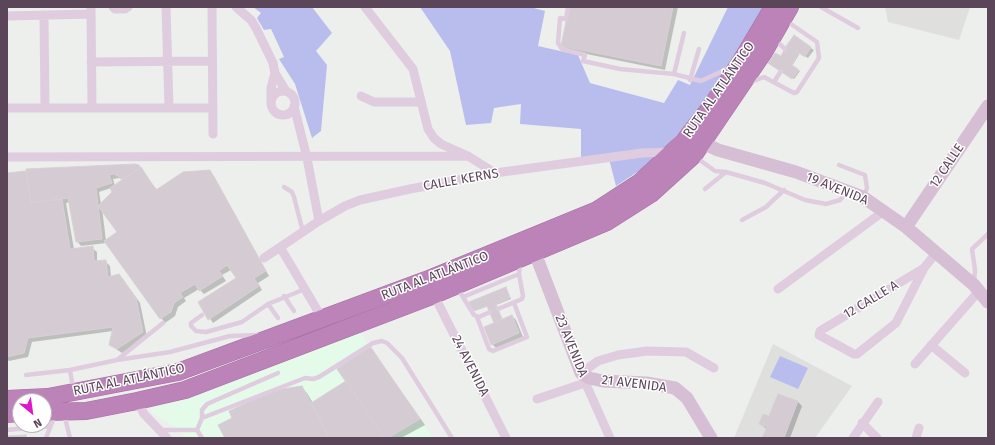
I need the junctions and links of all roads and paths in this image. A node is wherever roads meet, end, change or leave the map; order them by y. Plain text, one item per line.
1 (113, 7) edge
2 (128, 7) edge
3 (166, 7) edge
4 (212, 7) edge
5 (236, 7) edge
6 (365, 7) edge
7 (568, 7) edge
8 (821, 7) edge
9 (784, 8) edge
10 (91, 11) edge
11 (44, 15) junction
12 (7, 16) edge
13 (858, 28) dead end
14 (684, 33) dead end
15 (775, 34) junction
16 (699, 49) dead end
17 (785, 49) dead end
18 (168, 61) junction
19 (212, 61) junction
20 (91, 62) junction
21 (741, 62) junction
22 (781, 71) dead end
23 (275, 73) junction
24 (674, 74) junction
25 (690, 80) junction
26 (774, 82) junction
27 (739, 89) junction
28 (286, 91) junction
29 (361, 96) dead end
30 (271, 100) junction
31 (421, 102) junction
32 (294, 106) junction
33 (988, 106) edge
34 (7, 108) edge
35 (45, 108) junction
36 (92, 108) junction
37 (168, 108) junction
38 (213, 108) junction
39 (280, 115) junction
40 (298, 124) junction
41 (213, 134) dead end
42 (698, 149) junction
43 (674, 152) junction
44 (468, 156) junction
45 (7, 157) edge
46 (307, 158) junction
47 (840, 165) dead end
48 (726, 172) junction
49 (495, 173) junction
50 (284, 187) dead end
51 (705, 189) dead end
52 (784, 190) junction
53 (847, 191) junction
54 (863, 197) junction
55 (884, 211) junction
56 (742, 220) dead end
57 (319, 221) junction
58 (906, 227) junction
59 (303, 232) junction
60 (988, 234) edge
61 (280, 247) junction
62 (936, 253) junction
63 (264, 258) dead end
64 (525, 262) junction
65 (924, 268) junction
66 (976, 288) junction
67 (305, 289) junction
68 (778, 289) dead end
69 (460, 291) junction
70 (434, 295) junction
71 (284, 296) junction
72 (988, 302) edge
73 (514, 303) junction
74 (268, 304) junction
75 (498, 310) dead end
76 (294, 311) dead end
77 (490, 312) dead end
78 (202, 315) dead end
79 (477, 317) junction
80 (322, 318) junction
81 (163, 323) dead end
82 (281, 326) junction
83 (931, 345) junction
84 (117, 360) junction
85 (915, 364) dead end
86 (714, 368) dead end
87 (70, 370) junction
88 (278, 373) dead end
89 (965, 373) dead end
90 (26, 375) dead end
91 (583, 378) junction
92 (75, 392) junction
93 (537, 399) dead end
94 (7, 401) edge
95 (137, 401) junction
96 (878, 402) dead end
97 (54, 415) edge
98 (202, 418) junction
99 (862, 423) junction
100 (919, 428) dead end
101 (7, 430) edge
102 (160, 430) junction
103 (197, 430) junction
104 (46, 438) edge
105 (70, 438) edge
106 (166, 438) edge
107 (202, 438) edge
108 (452, 438) edge
109 (506, 438) edge
110 (610, 438) edge
111 (711, 438) edge
112 (853, 438) edge
113 (877, 438) edge
114 (916, 438) edge

1 - 2 street
3 - 18 street
4 - 19 street
5 - 23 street
6 - 31 street
7 - 24 lane
8 - 13 lane
9 - 15 highway, RUTA AL ATLÁNTICO
9 - 21 highway, RUTA AL ATLÁNTICO
9 - 26 lane
10 - 11 street
10 - 20 street
11 - 12 street
11 - 35 street
14 - 24 lane
15 - 17 lane
15 - 27 highway, RUTA AL ATLÁNTICO
16 - 25 lane
18 - 19 street
18 - 20 street
18 - 37 street
19 - 38 street
20 - 36 street
21 - 25 lane
21 - 43 highway, RUTA AL ATLÁNTICO
22 - 26 lane
23 - 28 street
23 - 30 street
24 - 25 lane
26 - 27 lane
27 - 42 highway, RUTA AL ATLÁNTICO
28 - 30 street
28 - 32 street
29 - 31 street
30 - 39 street
31 - 44 street
32 - 39 street
32 - 40 street
33 - 58 street, 12 CALLE
34 - 35 street
35 - 36 street
36 - 37 street
37 - 38 street
38 - 41 street
39 - 40 street
40 - 46 street
42 - 48 lane
42 - 53 street, 19 AVENIDA
42 - 64 highway, RUTA AL ATLÁNTICO
43 - 49 street, CALLE KERNS
43 - 80 highway, RUTA AL ATLÁNTICO
44 - 46 street
44 - 49 street
45 - 46 street
46 - 57 street
47 - 54 lane
48 - 51 lane
48 - 52 lane
49 - 57 street, CALLE KERNS
50 - 59 lane
52 - 53 lane
52 - 56 lane
53 - 54 street, 19 AVENIDA
54 - 55 street, 19 AVENIDA
55 - 58 street, 19 AVENIDA
55 - 68 street
57 - 59 street, CALLE KERNS
58 - 62 street, 19 AVENIDA
59 - 61 street, CALLE KERNS
60 - 66 lane
61 - 63 street, CALLE KERNS
61 - 67 street
62 - 65 street
62 - 66 street, 19 AVENIDA
64 - 69 highway, RUTA AL ATLÁNTICO
64 - 73 lane
64 - 91 street, 23 AVENIDA
65 - 65 street, 12 CALLE A
66 - 72 street, 19 AVENIDA
66 - 83 street
67 - 71 lane
67 - 80 street
69 - 70 highway, RUTA AL ATLÁNTICO
69 - 79 lane
70 - 95 highway, RUTA AL ATLÁNTICO
70 - 109 street, 24 AVENIDA
71 - 74 lane
71 - 76 lane
73 - 75 lane
73 - 79 lane
74 - 78 lane
74 - 82 lane
77 - 79 lane
80 - 82 highway, RUTA AL ATLÁNTICO
81 - 84 lane
82 - 84 lane
82 - 92 highway, RUTA AL ATLÁNTICO
83 - 85 street
83 - 89 street
84 - 87 lane
86 - 91 street
87 - 90 lane
87 - 92 lane
88 - 98 lane
91 - 93 street
91 - 110 street, 23 AVENIDA
91 - 111 street, 21 AVENIDA
92 - 94 highway, RUTA AL ATLÁNTICO
95 - 97 highway, RUTA AL ATLÁNTICO
95 - 102 street
96 - 99 street
97 - 101 lane
97 - 104 lane
97 - 105 lane
98 - 103 lane
98 - 108 lane
99 - 112 street
99 - 113 street
100 - 114 street
102 - 103 lane
102 - 106 street
103 - 107 lane

